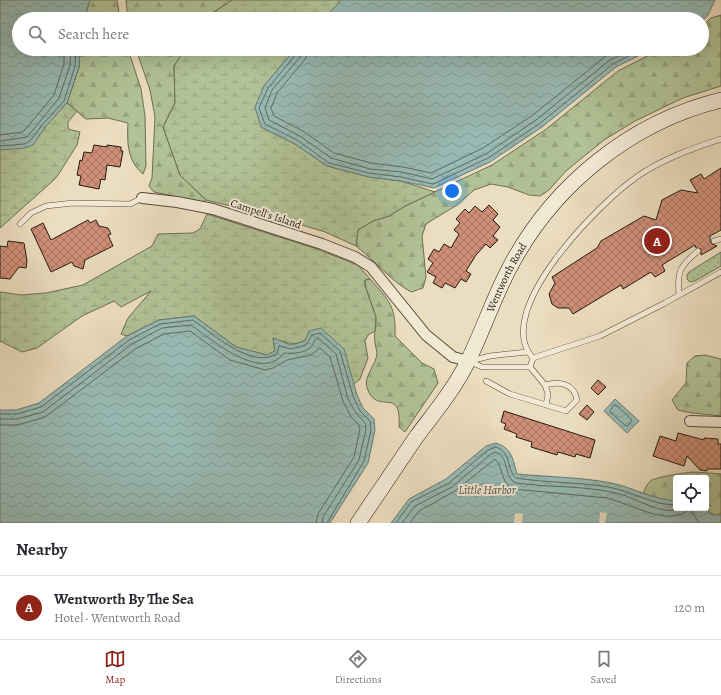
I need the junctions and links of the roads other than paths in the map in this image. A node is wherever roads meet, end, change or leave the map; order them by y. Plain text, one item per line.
1 (721, 100) edge
2 (721, 139) edge
3 (142, 198) joint
4 (20, 224) dead end
5 (721, 239) edge
6 (714, 241) dead end
7 (698, 251) dead end
8 (721, 272) edge
9 (679, 295) junction
10 (527, 352) junction
11 (533, 358) junction
12 (468, 361) junction
13 (530, 368) junction
14 (486, 381) dead end
15 (545, 385) junction
16 (546, 405) junction
17 (690, 421) dead end
18 (721, 422) edge
19 (358, 523) edge

1 - 12 main road, Wentworth Road
2 - 10 lane
3 - 4 lane, Campell's Island
3 - 12 street, Campell's Island
5 - 6 lane
7 - 9 lane
8 - 9 lane
9 - 11 lane
10 - 11 lane
10 - 12 lane
11 - 13 lane
12 - 13 lane
12 - 19 main road, Wentworth Road
13 - 15 lane
14 - 16 lane
15 - 16 lane
15 - 16 lane
17 - 18 street

